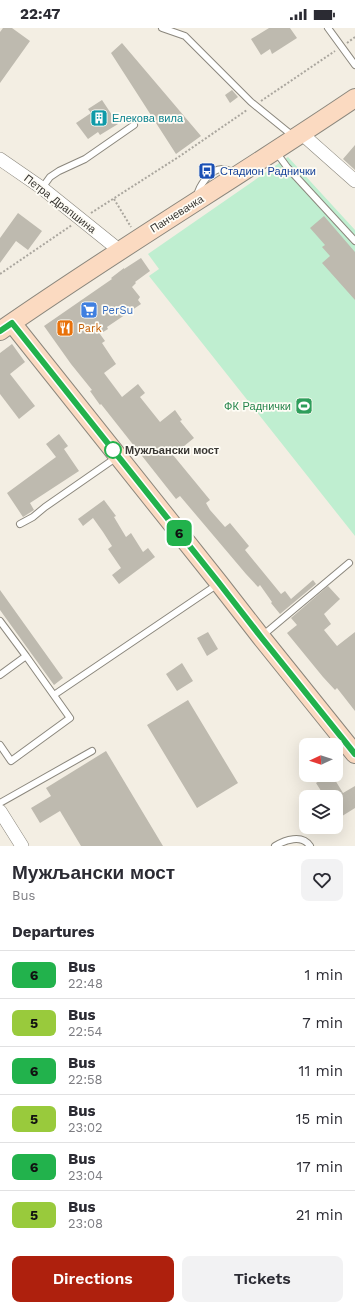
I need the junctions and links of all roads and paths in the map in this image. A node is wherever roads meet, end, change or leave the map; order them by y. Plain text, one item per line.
1 (162, 28) edge
2 (328, 28) edge
3 (355, 37) edge
4 (341, 46) junction
5 (355, 64) edge
6 (355, 98) edge
7 (254, 105) junction
8 (134, 125) dead end
9 (299, 136) junction
10 (275, 151) junction
11 (0, 159) edge
12 (355, 181) edge
13 (42, 188) junction
14 (114, 199) junction
15 (81, 219) junction
16 (138, 238) junction
17 (355, 241) edge
18 (120, 250) junction
19 (0, 274) edge
20 (6, 327) edge
21 (118, 456) junction
22 (20, 524) dead end
23 (349, 562) dead end
24 (219, 583) junction
25 (0, 621) edge
26 (261, 637) junction
27 (26, 656) junction
28 (0, 675) edge
29 (54, 695) junction
30 (0, 745) edge
31 (92, 751) dead end
32 (355, 754) edge
33 (0, 803) edge
34 (0, 811) edge
35 (22, 846) edge
36 (275, 846) edge
37 (310, 846) edge

1 - 7 lane
2 - 4 lane
3 - 4 path
4 - 5 lane
4 - 7 path
6 - 9 street, Панчевачка
7 - 9 lane
7 - 14 path
8 - 13 lane
9 - 10 street, Панчевачка
9 - 12 street
10 - 16 street, Панчевачка
10 - 17 lane
11 - 13 street, Петра Драпшина
13 - 15 street, Петра Драпшина
14 - 15 path
14 - 16 path
15 - 18 street, Петра Драпшина
15 - 19 path
16 - 18 street, Панчевачка
18 - 20 street, Панчевачка
20 - 21 street
21 - 22 lane
21 - 24 street
23 - 26 lane
24 - 26 street
24 - 29 lane
25 - 27 lane
26 - 32 street
27 - 28 lane
27 - 29 lane
29 - 30 lane
31 - 33 lane
34 - 35 street
36 - 37 lane

